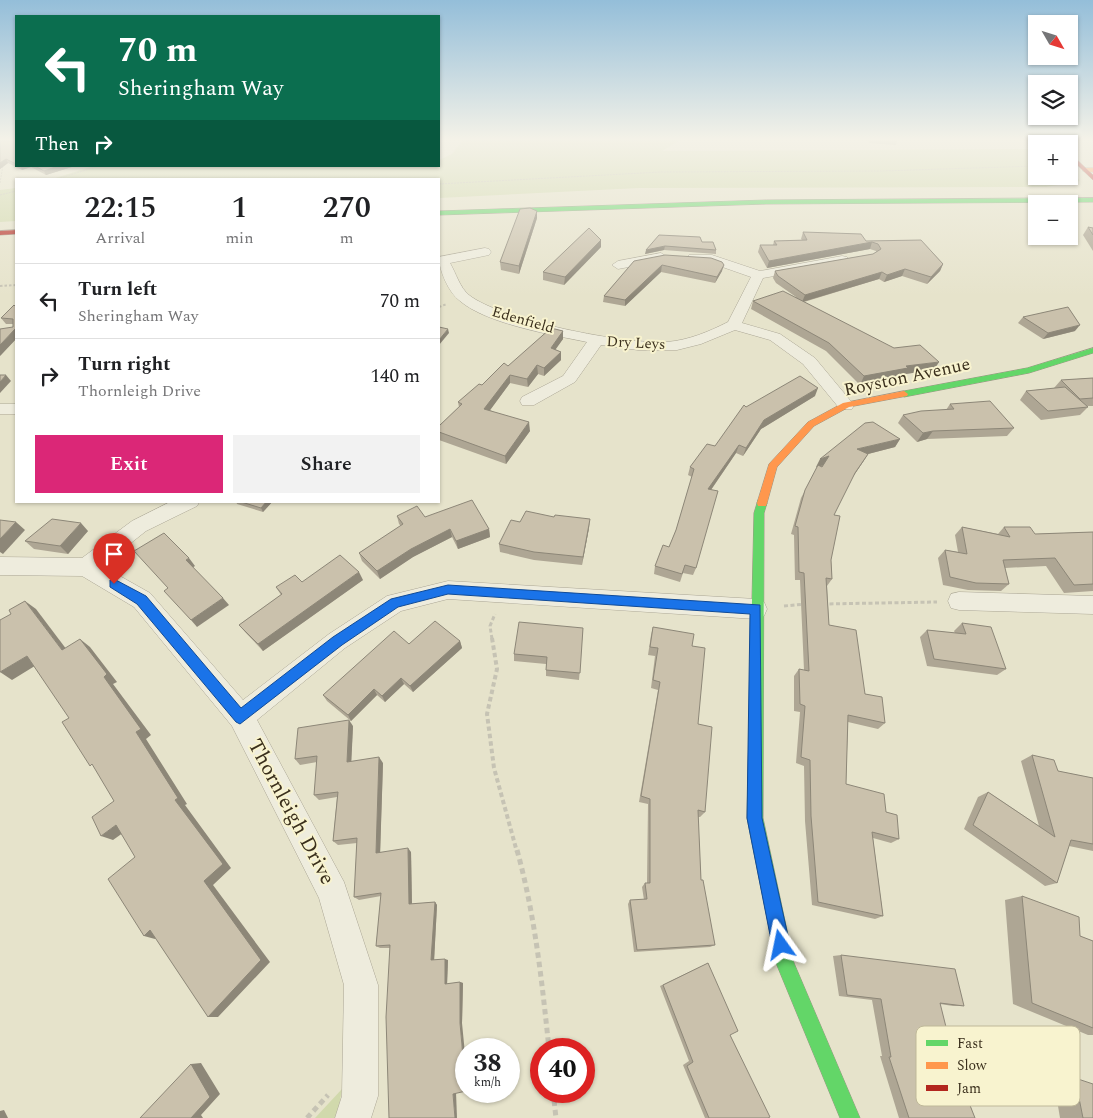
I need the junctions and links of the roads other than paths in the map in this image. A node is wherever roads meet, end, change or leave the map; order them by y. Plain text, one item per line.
1 (834, 192) edge
2 (853, 192) edge
3 (1093, 192) edge
4 (1028, 195) edge
5 (1077, 195) edge
6 (1028, 197) edge
7 (1078, 197) edge
8 (1093, 200) edge
9 (440, 204) edge
10 (440, 213) edge
11 (15, 231) edge
12 (0, 232) edge
13 (15, 242) edge
14 (0, 243) edge
15 (485, 252) dead end
16 (860, 257) edge
17 (441, 261) edge
18 (618, 265) dead end
19 (759, 275) junction
20 (734, 325) junction
21 (596, 341) junction
22 (1093, 350) edge
23 (528, 401) dead end
24 (846, 406) junction
25 (15, 408) edge
26 (0, 409) edge
27 (186, 503) edge
28 (0, 566) edge
29 (86, 567) junction
30 (959, 601) road end
31 (1093, 605) edge
32 (756, 609) junction
33 (240, 717) junction
34 (353, 1118) edge
35 (850, 1118) edge

1 - 9 main road
2 - 4 main road
3 - 5 main road
6 - 10 main road
7 - 8 main road
11 - 12 main road
13 - 14 main road
15 - 17 street, Edenfield
16 - 19 street
17 - 21 street, Edenfield
18 - 19 street
19 - 20 street
20 - 21 street, Dry Leys
20 - 24 street
21 - 23 street, Dry Leys
22 - 24 main road, Royston Avenue
24 - 32 main road, Royston Avenue
25 - 26 street
27 - 29 street
28 - 29 street, Thornleigh Drive
29 - 33 street, Thornleigh Drive
30 - 31 street
32 - 33 street
32 - 35 main road, Royston Avenue
33 - 34 street, Thornleigh Drive

